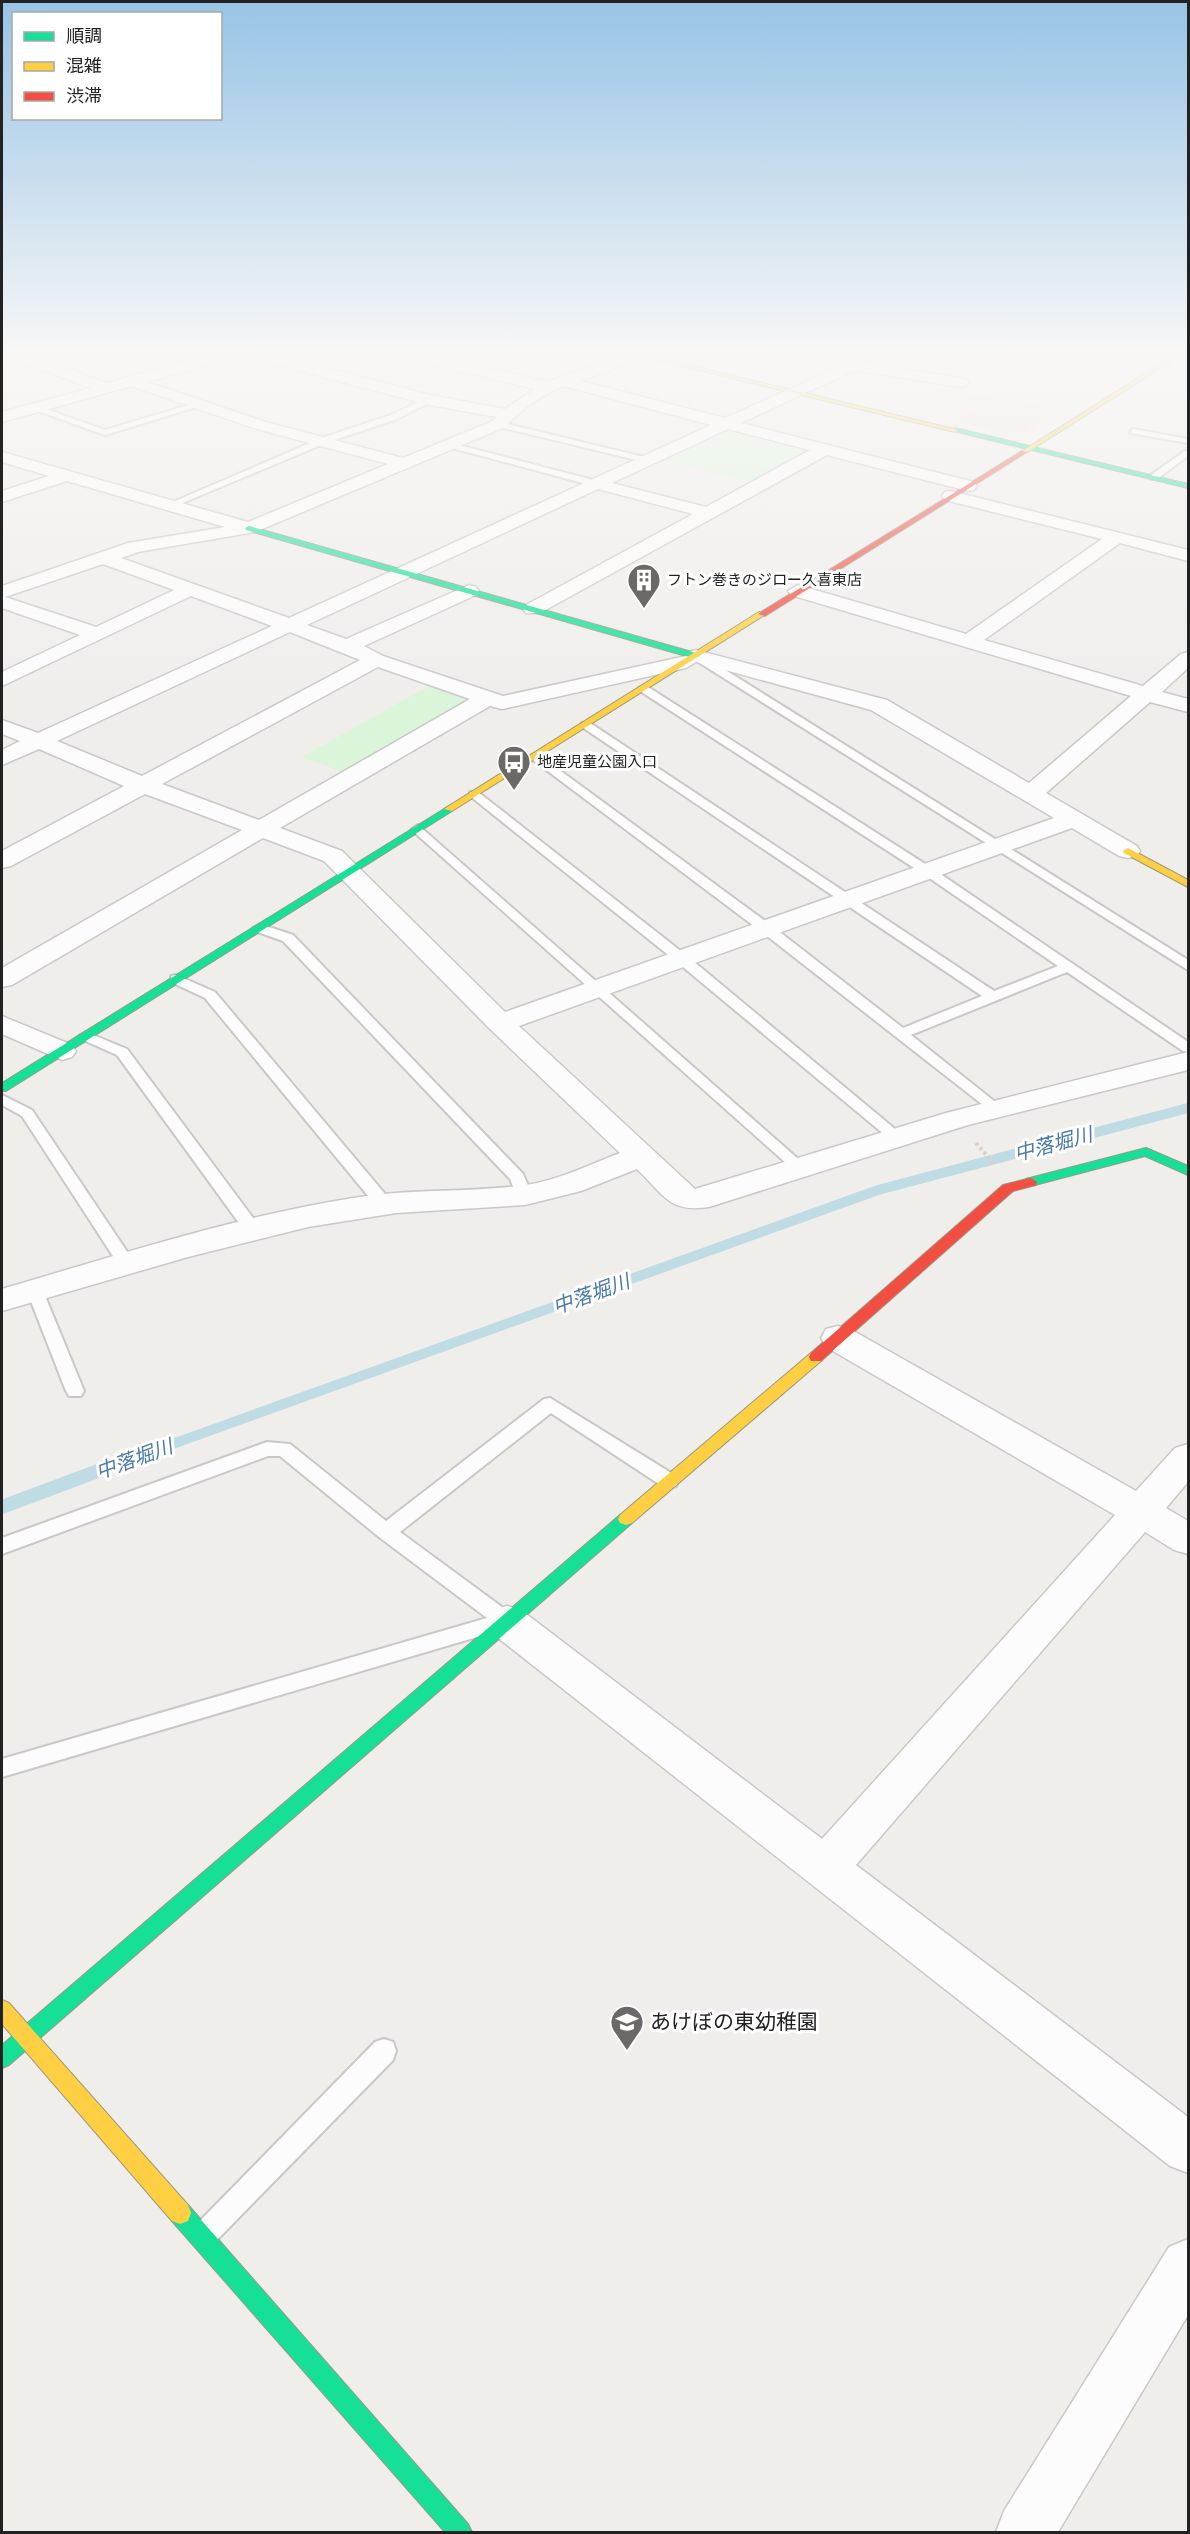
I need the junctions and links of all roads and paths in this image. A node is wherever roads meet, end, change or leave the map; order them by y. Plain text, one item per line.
1 (46, 470) edge
2 (253, 470) edge
3 (391, 470) edge
4 (546, 470) edge
5 (622, 470) edge
6 (787, 470) edge
7 (905, 470) edge
8 (994, 470) edge
9 (1125, 470) edge
10 (1164, 470) edge
11 (65, 476) junction
12 (1155, 477) junction
13 (594, 483) junction
14 (968, 486) junction
15 (1188, 486) edge
16 (951, 496) junction
17 (2, 497) edge
18 (170, 505) junction
19 (710, 513) junction
20 (249, 528) junction
21 (1117, 537) junction
22 (1188, 555) edge
23 (103, 558) junction
24 (402, 571) junction
25 (189, 590) junction
26 (469, 591) junction
27 (798, 591) junction
28 (2, 592) edge
29 (2, 602) edge
30 (533, 609) junction
31 (285, 626) junction
32 (98, 634) junction
33 (969, 641) junction
34 (346, 646) junction
35 (1188, 658) edge
36 (691, 659) junction
37 (376, 660) junction
38 (2, 680) edge
39 (644, 689) junction
40 (1148, 694) junction
41 (488, 698) junction
42 (1188, 706) edge
43 (586, 725) junction
44 (2, 726) edge
45 (39, 741) junction
46 (535, 757) junction
47 (2, 758) edge
48 (140, 784) junction
49 (474, 794) junction
50 (1031, 794) junction
51 (1074, 819) junction
52 (418, 829) junction
53 (260, 830) junction
54 (998, 847) junction
55 (1128, 851) joint
56 (2, 861) edge
57 (349, 872) junction
58 (929, 872) junction
59 (1188, 884) edge
60 (852, 900) junction
61 (260, 928) junction
62 (767, 929) junction
63 (682, 959) junction
64 (1069, 966) junction
65 (1188, 966) edge
66 (2, 979) edge
67 (176, 979) junction
68 (597, 989) junction
69 (993, 997) junction
70 (500, 1023) junction
71 (2, 1024) edge
72 (903, 1033) junction
73 (86, 1036) junction
74 (1188, 1048) edge
75 (62, 1051) junction
76 (1188, 1060) edge
77 (2, 1089) edge
78 (2, 1100) edge
79 (997, 1109) junction
80 (896, 1137) junction
81 (975, 1142) dead end
82 (642, 1156) junction
83 (800, 1168) junction
84 (997, 1168) dead end
85 (1188, 1172) edge
86 (524, 1195) junction
87 (384, 1204) junction
88 (253, 1230) junction
89 (126, 1263) junction
90 (35, 1291) junction
91 (2, 1300) edge
92 (838, 1338) junction
93 (75, 1391) dead end
94 (1188, 1458) edge
95 (669, 1481) junction
96 (1142, 1512) junction
97 (386, 1532) junction
98 (1188, 1539) edge
99 (2, 1546) edge
100 (507, 1622) junction
101 (2, 1768) edge
102 (825, 1868) junction
103 (2, 2010) edge
104 (26, 2037) junction
105 (384, 2051) dead end
106 (2, 2058) edge
107 (1188, 2148) edge
108 (201, 2238) junction
109 (1188, 2266) edge
110 (460, 2532) edge
111 (1025, 2532) edge

1 - 11 street
2 - 18 lane
3 - 20 street
4 - 13 lane
5 - 13 street
6 - 19 street
7 - 14 street
8 - 14 street
9 - 12 street
10 - 12 lane
11 - 17 street
11 - 18 street
12 - 15 street
13 - 19 street
13 - 24 street
14 - 16 street
16 - 21 street
16 - 27 street
18 - 20 street
19 - 30 street
20 - 23 street
20 - 24 street
21 - 22 street
21 - 33 street
23 - 25 street
23 - 28 street
24 - 26 street
24 - 31 street
25 - 31 street
25 - 32 street
26 - 30 street
26 - 34 street
27 - 33 street
27 - 36 street
29 - 32 street
30 - 36 street
31 - 34 street
31 - 45 street
32 - 38 street
33 - 40 street
34 - 37 street
35 - 40 street
36 - 39 street
36 - 41 street
36 - 50 street
36 - 54 lane
37 - 41 street
37 - 48 street
39 - 43 street
39 - 58 lane
40 - 42 street
40 - 50 street
41 - 53 street
43 - 46 street
43 - 60 lane
44 - 45 street
45 - 47 street
45 - 48 street
46 - 49 street
46 - 62 lane
48 - 53 street
48 - 56 street
49 - 52 street
49 - 63 lane
50 - 51 street
51 - 54 street
51 - 55 street
52 - 57 street
52 - 68 lane
53 - 57 street
53 - 66 street
54 - 58 street
54 - 65 lane
55 - 59 street
57 - 61 street
57 - 70 street
58 - 60 street
58 - 64 lane
60 - 62 street
60 - 69 lane
61 - 67 street
61 - 86 lane
62 - 63 street
62 - 72 lane
63 - 68 street
63 - 80 lane
64 - 69 lane
64 - 74 lane
67 - 73 street
67 - 87 lane
68 - 70 street
68 - 83 lane
69 - 72 lane
70 - 82 street
71 - 75 street
72 - 79 lane
73 - 75 street
73 - 88 lane
75 - 77 street
76 - 79 street
78 - 89 lane
79 - 80 street
80 - 83 street
81 - 84 path
82 - 83 street
82 - 86 street
85 - 92 street
86 - 87 street
87 - 88 street
88 - 89 street
89 - 90 street
90 - 91 street
90 - 93 lane
92 - 95 street
92 - 96 street
94 - 96 street
95 - 97 lane
95 - 100 street
96 - 98 street
96 - 102 street
97 - 99 lane
97 - 100 lane
100 - 101 lane
100 - 102 street
100 - 104 street
102 - 107 street
103 - 104 street
104 - 106 street
104 - 108 street
105 - 108 lane
108 - 110 street
109 - 111 street

